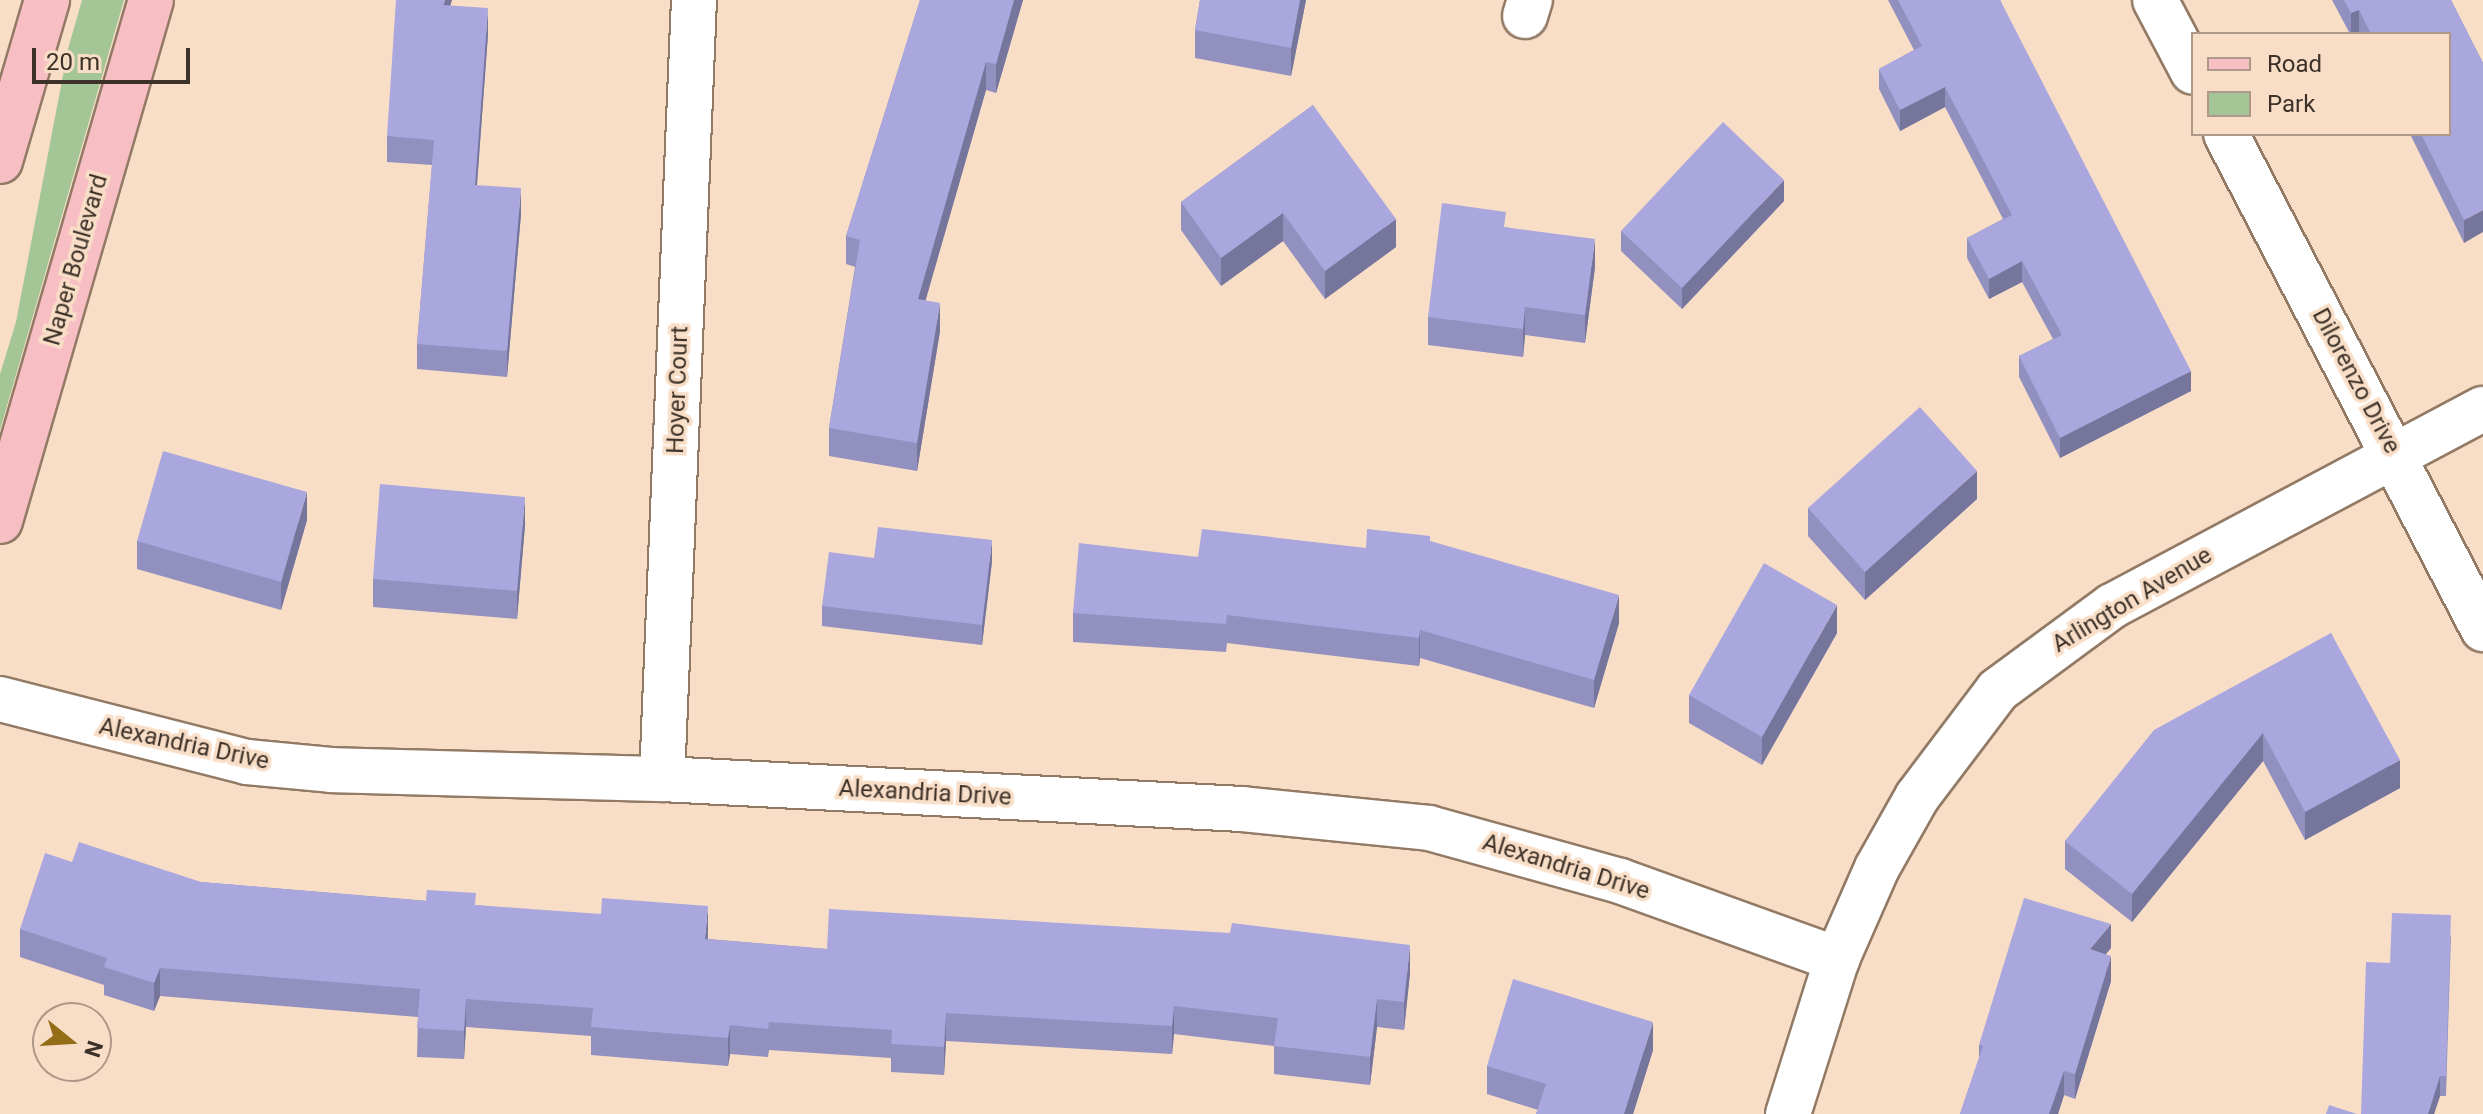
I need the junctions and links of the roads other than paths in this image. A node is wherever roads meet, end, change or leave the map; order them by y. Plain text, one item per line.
1 (47, 0) edge
2 (151, 0) edge
3 (694, 0) edge
4 (2155, 0) edge
5 (2191, 68) edge
6 (2227, 136) edge
7 (0, 161) edge
8 (2483, 409) edge
9 (2394, 453) junction
10 (0, 521) edge
11 (2483, 629) edge
12 (0, 699) edge
13 (662, 779) junction
14 (1837, 959) junction
15 (1788, 1114) edge

1 - 7 main road
2 - 10 main road, Naper Boulevard
3 - 13 street, Hoyer Court
4 - 5 street
6 - 9 street, Dilorenzo Drive
8 - 9 street, Arlington Avenue
9 - 11 street, Dilorenzo Drive
9 - 14 street, Arlington Avenue
12 - 13 street, Alexandria Drive
13 - 14 street, Alexandria Drive
14 - 15 street, Arlington Avenue

